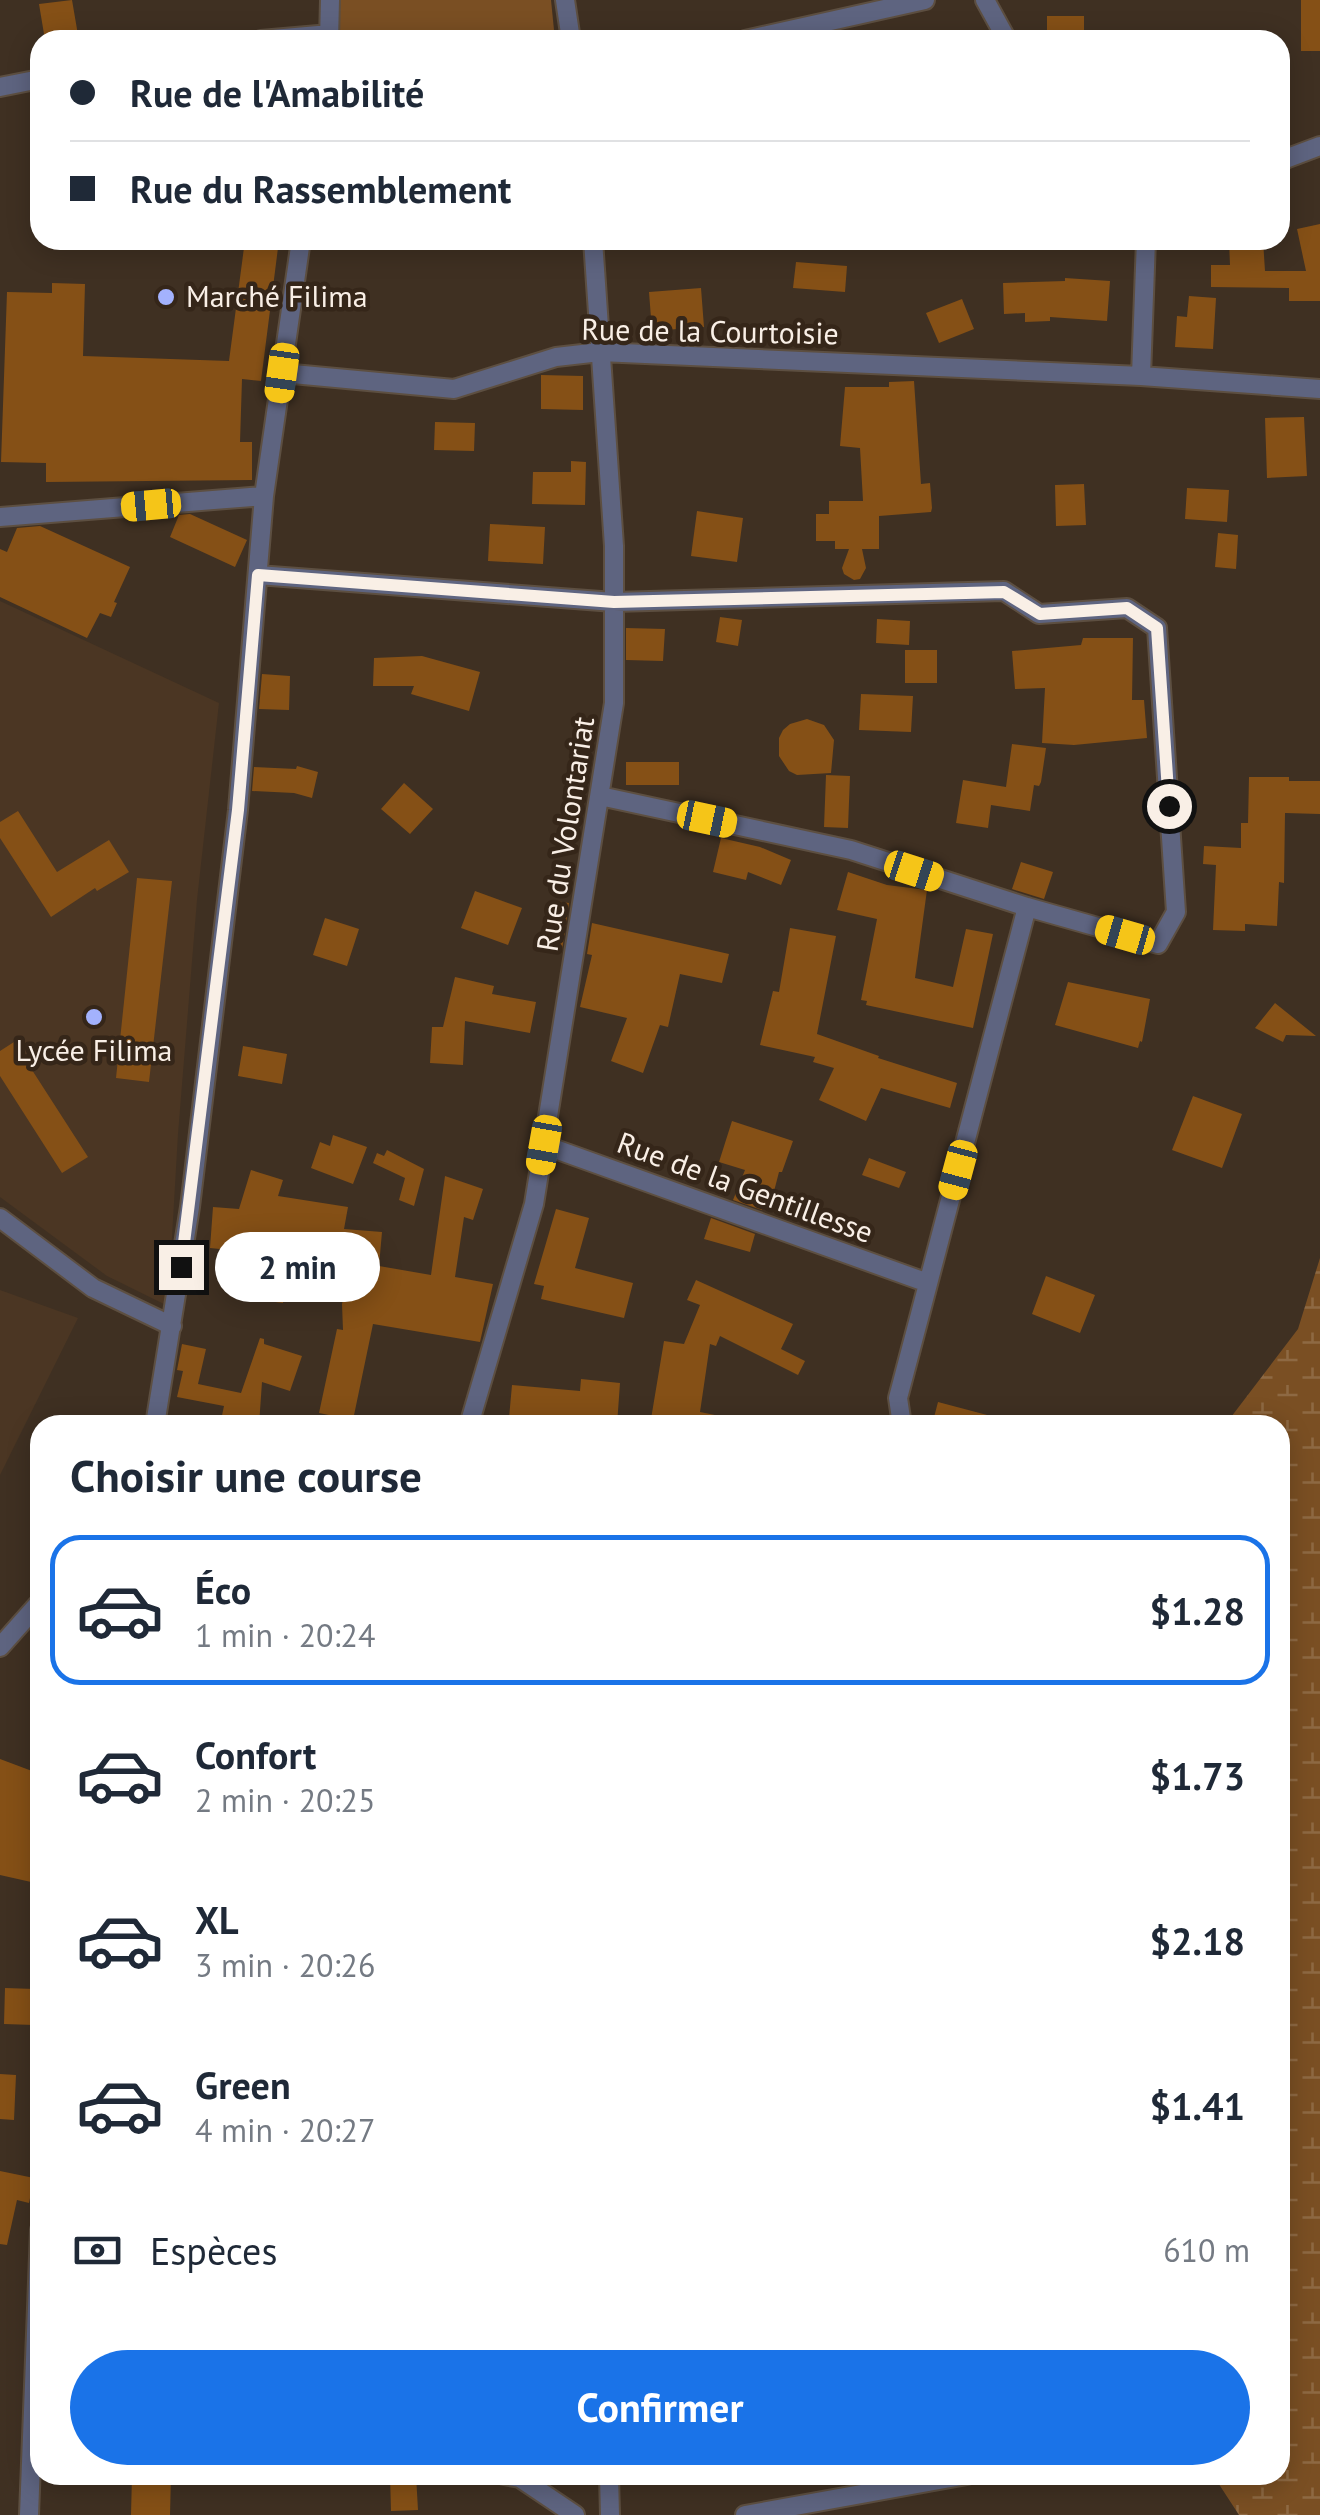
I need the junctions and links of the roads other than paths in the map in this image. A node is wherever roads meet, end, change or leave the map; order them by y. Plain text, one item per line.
1 (330, 0) edge
2 (565, 0) edge
3 (925, 0) edge
4 (985, 0) edge
5 (329, 30) edge
6 (570, 30) edge
7 (790, 30) edge
8 (1002, 30) edge
9 (30, 81) edge
10 (0, 88) edge
11 (1320, 146) edge
12 (1290, 157) edge
13 (299, 250) edge
14 (594, 250) edge
15 (1146, 250) edge
16 (600, 352) junction
17 (282, 373) junction
18 (1142, 376) junction
19 (1320, 389) edge
20 (264, 496) junction
21 (0, 517) edge
22 (258, 575) junction
23 (614, 602) junction
24 (600, 796) junction
25 (1028, 907) junction
26 (544, 1145) junction
27 (0, 1218) edge
28 (928, 1283) junction
29 (172, 1326) junction
30 (157, 1415) edge
31 (472, 1415) edge
32 (901, 1415) edge
33 (30, 1613) edge
34 (0, 1647) edge
35 (31, 2485) edge
36 (530, 2485) edge
37 (609, 2485) edge
38 (858, 2485) edge
39 (29, 2515) edge
40 (574, 2515) edge
41 (610, 2515) edge
42 (744, 2515) edge

1 - 5 street
2 - 6 street
3 - 7 street
4 - 8 street
9 - 10 street
11 - 12 street
13 - 17 street
14 - 16 street, Rue du Volontariat
15 - 18 street
16 - 17 street, Rue de la Courtoisie
16 - 18 street, Rue de la Courtoisie
16 - 23 street, Rue du Volontariat
17 - 20 street
18 - 19 street, Rue de la Courtoisie
20 - 21 street
20 - 22 street
22 - 23 street
22 - 29 street
23 - 24 street, Rue du Volontariat
23 - 25 street
24 - 25 street
24 - 26 street, Rue du Volontariat
25 - 28 street
26 - 28 street, Rue de la Gentillesse
26 - 31 street, Rue du Volontariat
27 - 29 street
28 - 32 street
29 - 30 street
33 - 34 street
35 - 39 street
36 - 40 street
37 - 41 street
38 - 42 street

